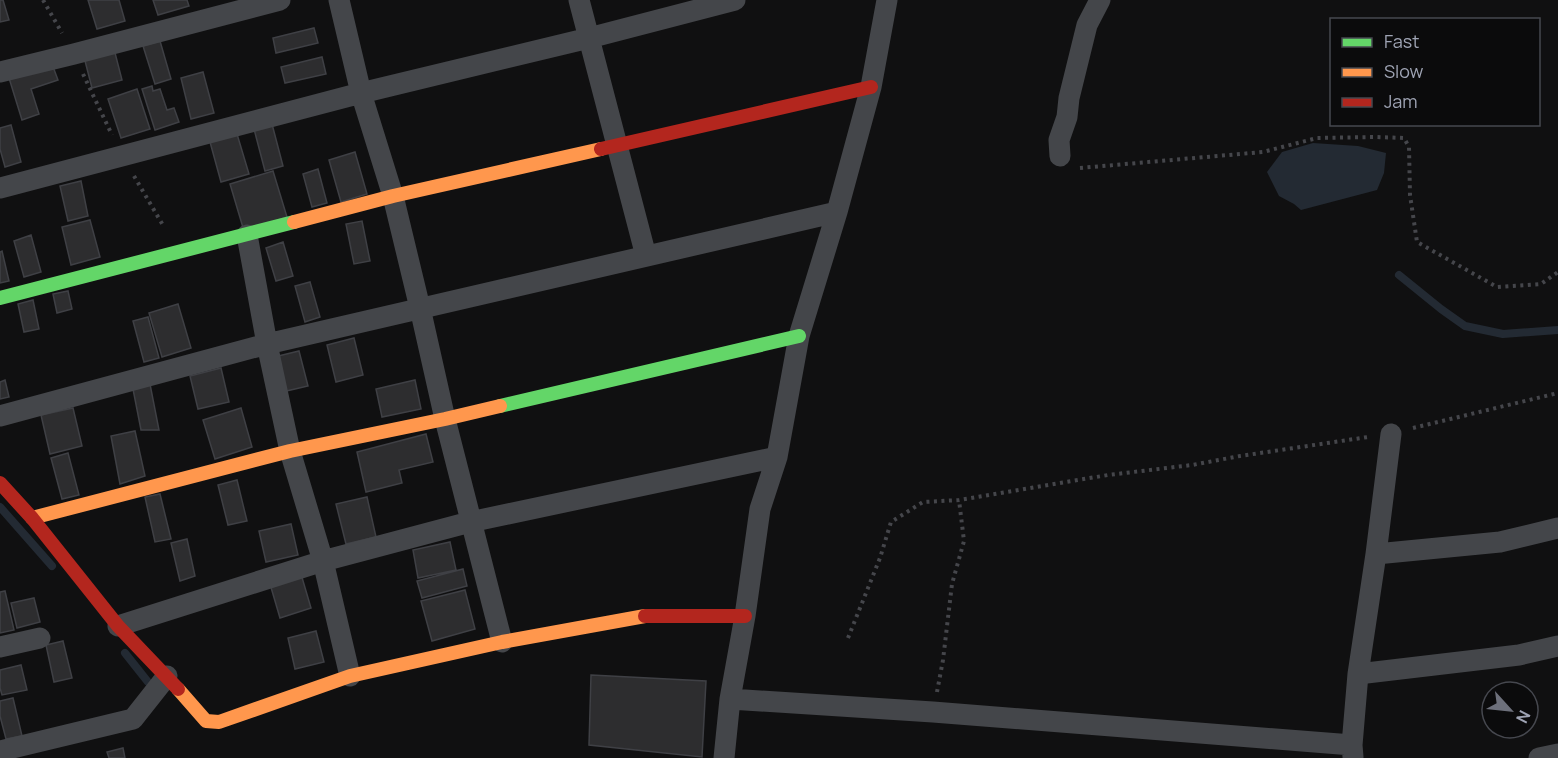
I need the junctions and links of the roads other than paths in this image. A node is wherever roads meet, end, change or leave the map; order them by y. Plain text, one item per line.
1 (280, 0) edge
2 (339, 0) edge
3 (579, 0) edge
4 (735, 0) edge
5 (887, 0) edge
6 (1100, 0) edge
7 (589, 38) junction
8 (0, 72) edge
9 (871, 87) junction
10 (361, 93) junction
11 (618, 145) junction
12 (1060, 156) road end
13 (0, 188) edge
14 (393, 196) junction
15 (837, 212) junction
16 (247, 235) junction
17 (646, 256) junction
18 (0, 298) edge
19 (420, 308) junction
20 (799, 336) junction
21 (267, 345) junction
22 (0, 416) edge
23 (445, 419) junction
24 (1391, 434) road end
25 (290, 451) junction
26 (777, 457) junction
27 (0, 483) edge
28 (32, 518) junction
29 (470, 522) junction
30 (1558, 528) edge
31 (1376, 554) junction
32 (323, 561) junction
33 (744, 615) junction
34 (118, 626) junction
35 (40, 638) dead end
36 (502, 642) junction
37 (0, 646) edge
38 (1558, 646) edge
39 (1358, 674) junction
40 (350, 675) junction
41 (167, 676) junction
42 (730, 699) junction
43 (0, 752) edge
44 (1352, 752) edge
45 (1558, 754) edge
46 (724, 758) edge
47 (1539, 758) edge

1 - 8 street
2 - 10 street
3 - 7 street
4 - 7 street
5 - 9 street
6 - 12 street
7 - 10 street
7 - 11 street
9 - 11 street
9 - 15 street
10 - 13 street
10 - 14 street
11 - 14 street
11 - 17 street
14 - 16 street
14 - 19 street
15 - 17 street
15 - 20 street
16 - 18 street
16 - 21 street
17 - 19 street
19 - 21 street
19 - 23 street
20 - 23 street
20 - 26 street
21 - 22 street
21 - 25 street
23 - 25 street
23 - 29 street
24 - 31 street
25 - 28 street
25 - 32 street
26 - 29 street
26 - 33 street
27 - 28 street
28 - 34 street
29 - 32 street
29 - 36 street
30 - 31 street
31 - 39 street
32 - 34 street
32 - 40 street
33 - 36 street
33 - 42 street
34 - 41 street
35 - 37 street
36 - 40 street
38 - 39 street
39 - 44 street
40 - 41 street
41 - 43 street
42 - 44 street
42 - 46 street
45 - 47 street

